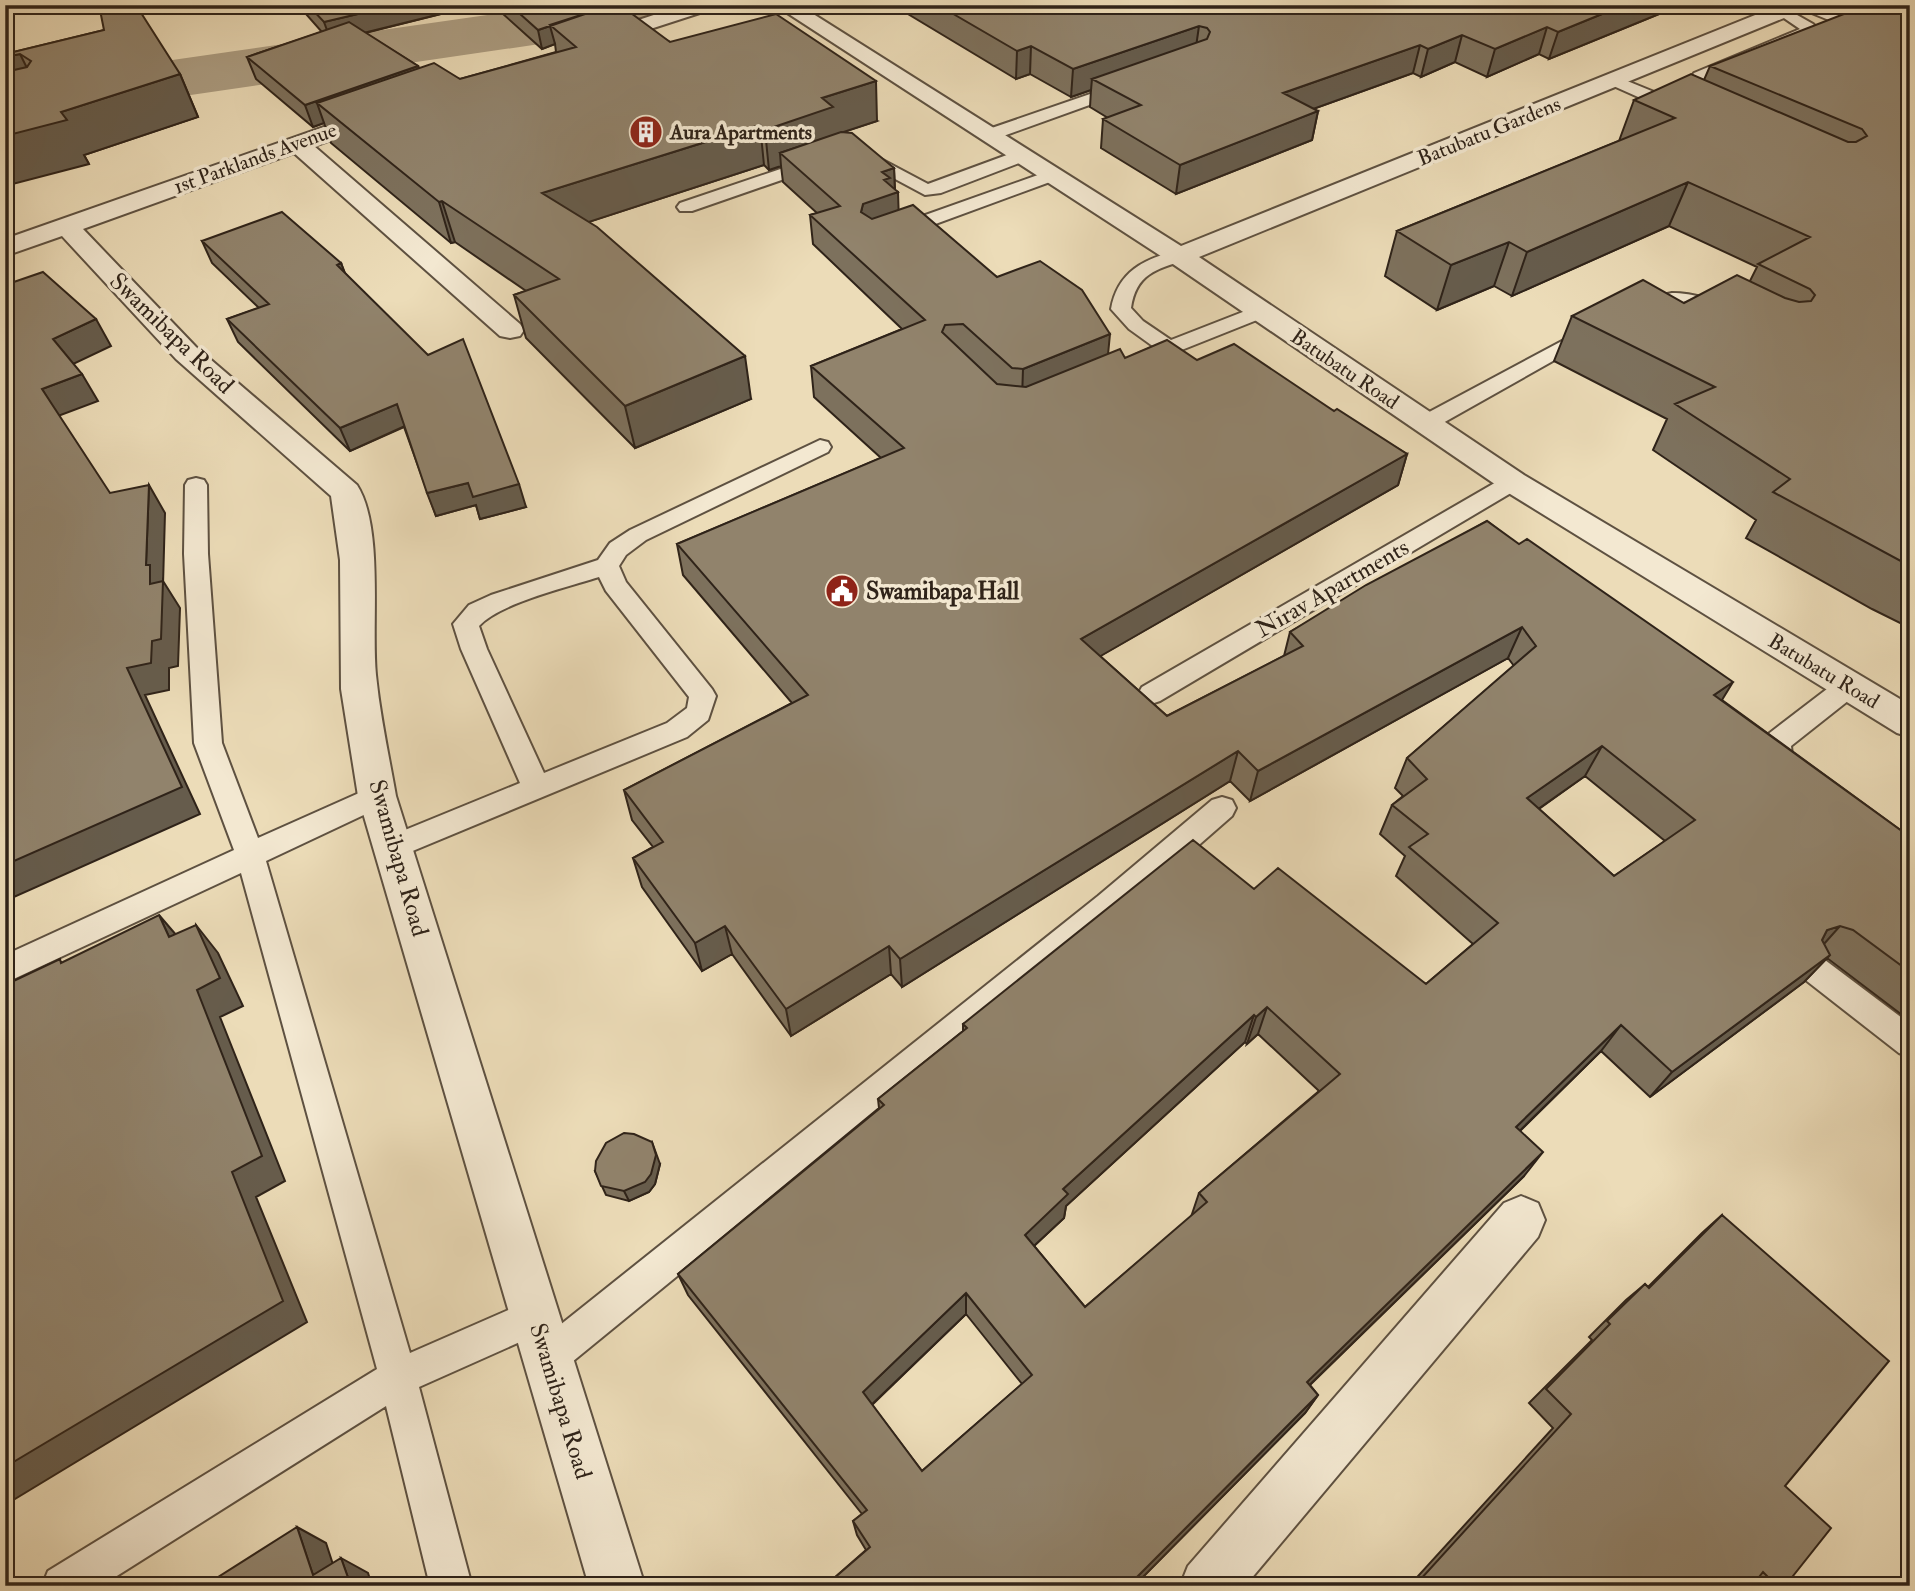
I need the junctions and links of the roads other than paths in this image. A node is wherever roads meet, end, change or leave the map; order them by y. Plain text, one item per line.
1 (705, 5) edge
2 (785, 5) edge
3 (1794, 7) edge
4 (580, 46) edge
5 (1910, 48) edge
6 (1700, 76) edge
7 (1144, 80) edge
8 (1615, 81) junction
9 (395, 108) edge
10 (1700, 118) edge
11 (989, 135) junction
12 (297, 143) junction
13 (1021, 156) junction
14 (1052, 175) junction
15 (686, 207) dead end
16 (66, 226) junction
17 (873, 240) edge
18 (5, 248) edge
19 (1179, 256) junction
20 (1260, 312) junction
21 (1743, 324) edge
22 (510, 330) dead end
23 (1169, 348) junction
24 (1121, 369) edge
25 (1426, 424) junction
26 (820, 447) dead end
27 (1513, 482) junction
28 (196, 485) dead end
29 (607, 566) junction
30 (1849, 686) junction
31 (1151, 694) dead end
32 (1910, 723) edge
33 (1809, 787) edge
34 (537, 789) junction
35 (377, 796) junction
36 (1222, 808) dead end
37 (393, 846) junction
38 (250, 854) junction
39 (1814, 969) edge
40 (5, 970) edge
41 (1910, 1043) edge
42 (1521, 1220) dead end
43 (536, 1316) junction
44 (548, 1358) junction
45 (398, 1377) junction
46 (63, 1586) edge
47 (451, 1586) edge
48 (617, 1586) edge
49 (1208, 1586) edge

1 - 4 street
2 - 11 street, Batubatu Road
3 - 5 lane
3 - 6 lane
3 - 8 street, Batubatu Gardens
7 - 11 lane
8 - 10 lane
8 - 19 street, Batubatu Gardens
9 - 12 street, 1st Parklands Avenue
11 - 13 street, Batubatu Road
12 - 16 street, 1st Parklands Avenue
12 - 22 street
13 - 14 street, Batubatu Road
13 - 15 lane
14 - 17 lane
14 - 19 street, Batubatu Road
16 - 18 street, 1st Parklands Avenue
16 - 35 street, Swamibapa Road
19 - 20 street, Batubatu Road
19 - 23 lane
20 - 23 lane
20 - 25 street, Batubatu Road
21 - 25 lane
23 - 24 lane
25 - 27 street, Batubatu Road
26 - 29 lane
27 - 30 street, Batubatu Road
27 - 31 lane, Nirav Apartments
28 - 38 lane
29 - 34 lane
29 - 34 lane
30 - 32 street, Batubatu Road
30 - 33 lane
34 - 37 lane
35 - 37 street, Swamibapa Road
35 - 38 lane
36 - 44 lane
37 - 43 street, Swamibapa Road
38 - 40 lane
38 - 45 lane
39 - 41 lane
42 - 49 street
43 - 44 street, Swamibapa Road
43 - 45 lane
44 - 48 street, Swamibapa Road
45 - 46 lane
45 - 47 lane

